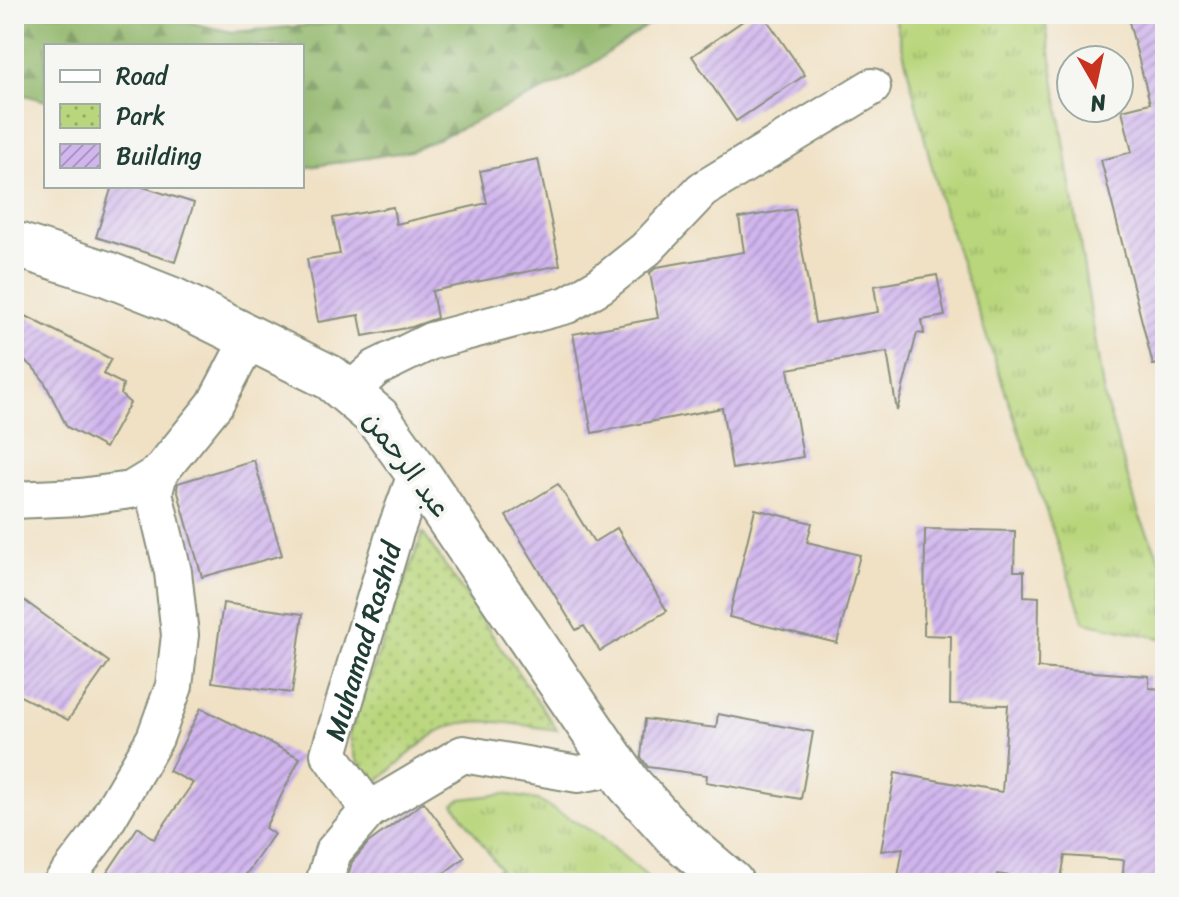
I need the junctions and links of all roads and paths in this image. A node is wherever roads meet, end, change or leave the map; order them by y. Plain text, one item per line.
1 (872, 87) dead end
2 (14, 244) edge
3 (250, 337) junction
4 (348, 393) junction
5 (417, 472) junction
6 (159, 473) junction
7 (14, 500) edge
8 (618, 767) junction
9 (369, 810) junction
10 (62, 883) edge
11 (324, 883) edge
12 (731, 883) edge

1 - 4 street
2 - 3 street, عبد الرحمن
3 - 4 street, عبد الرحمن
3 - 6 street
4 - 5 street, عبد الرحمن
5 - 8 street, عبد الرحمن
5 - 9 street, Muhamad Rashid
6 - 7 street
6 - 10 street
8 - 9 street
8 - 12 street, عبد الرحمن
9 - 11 street

